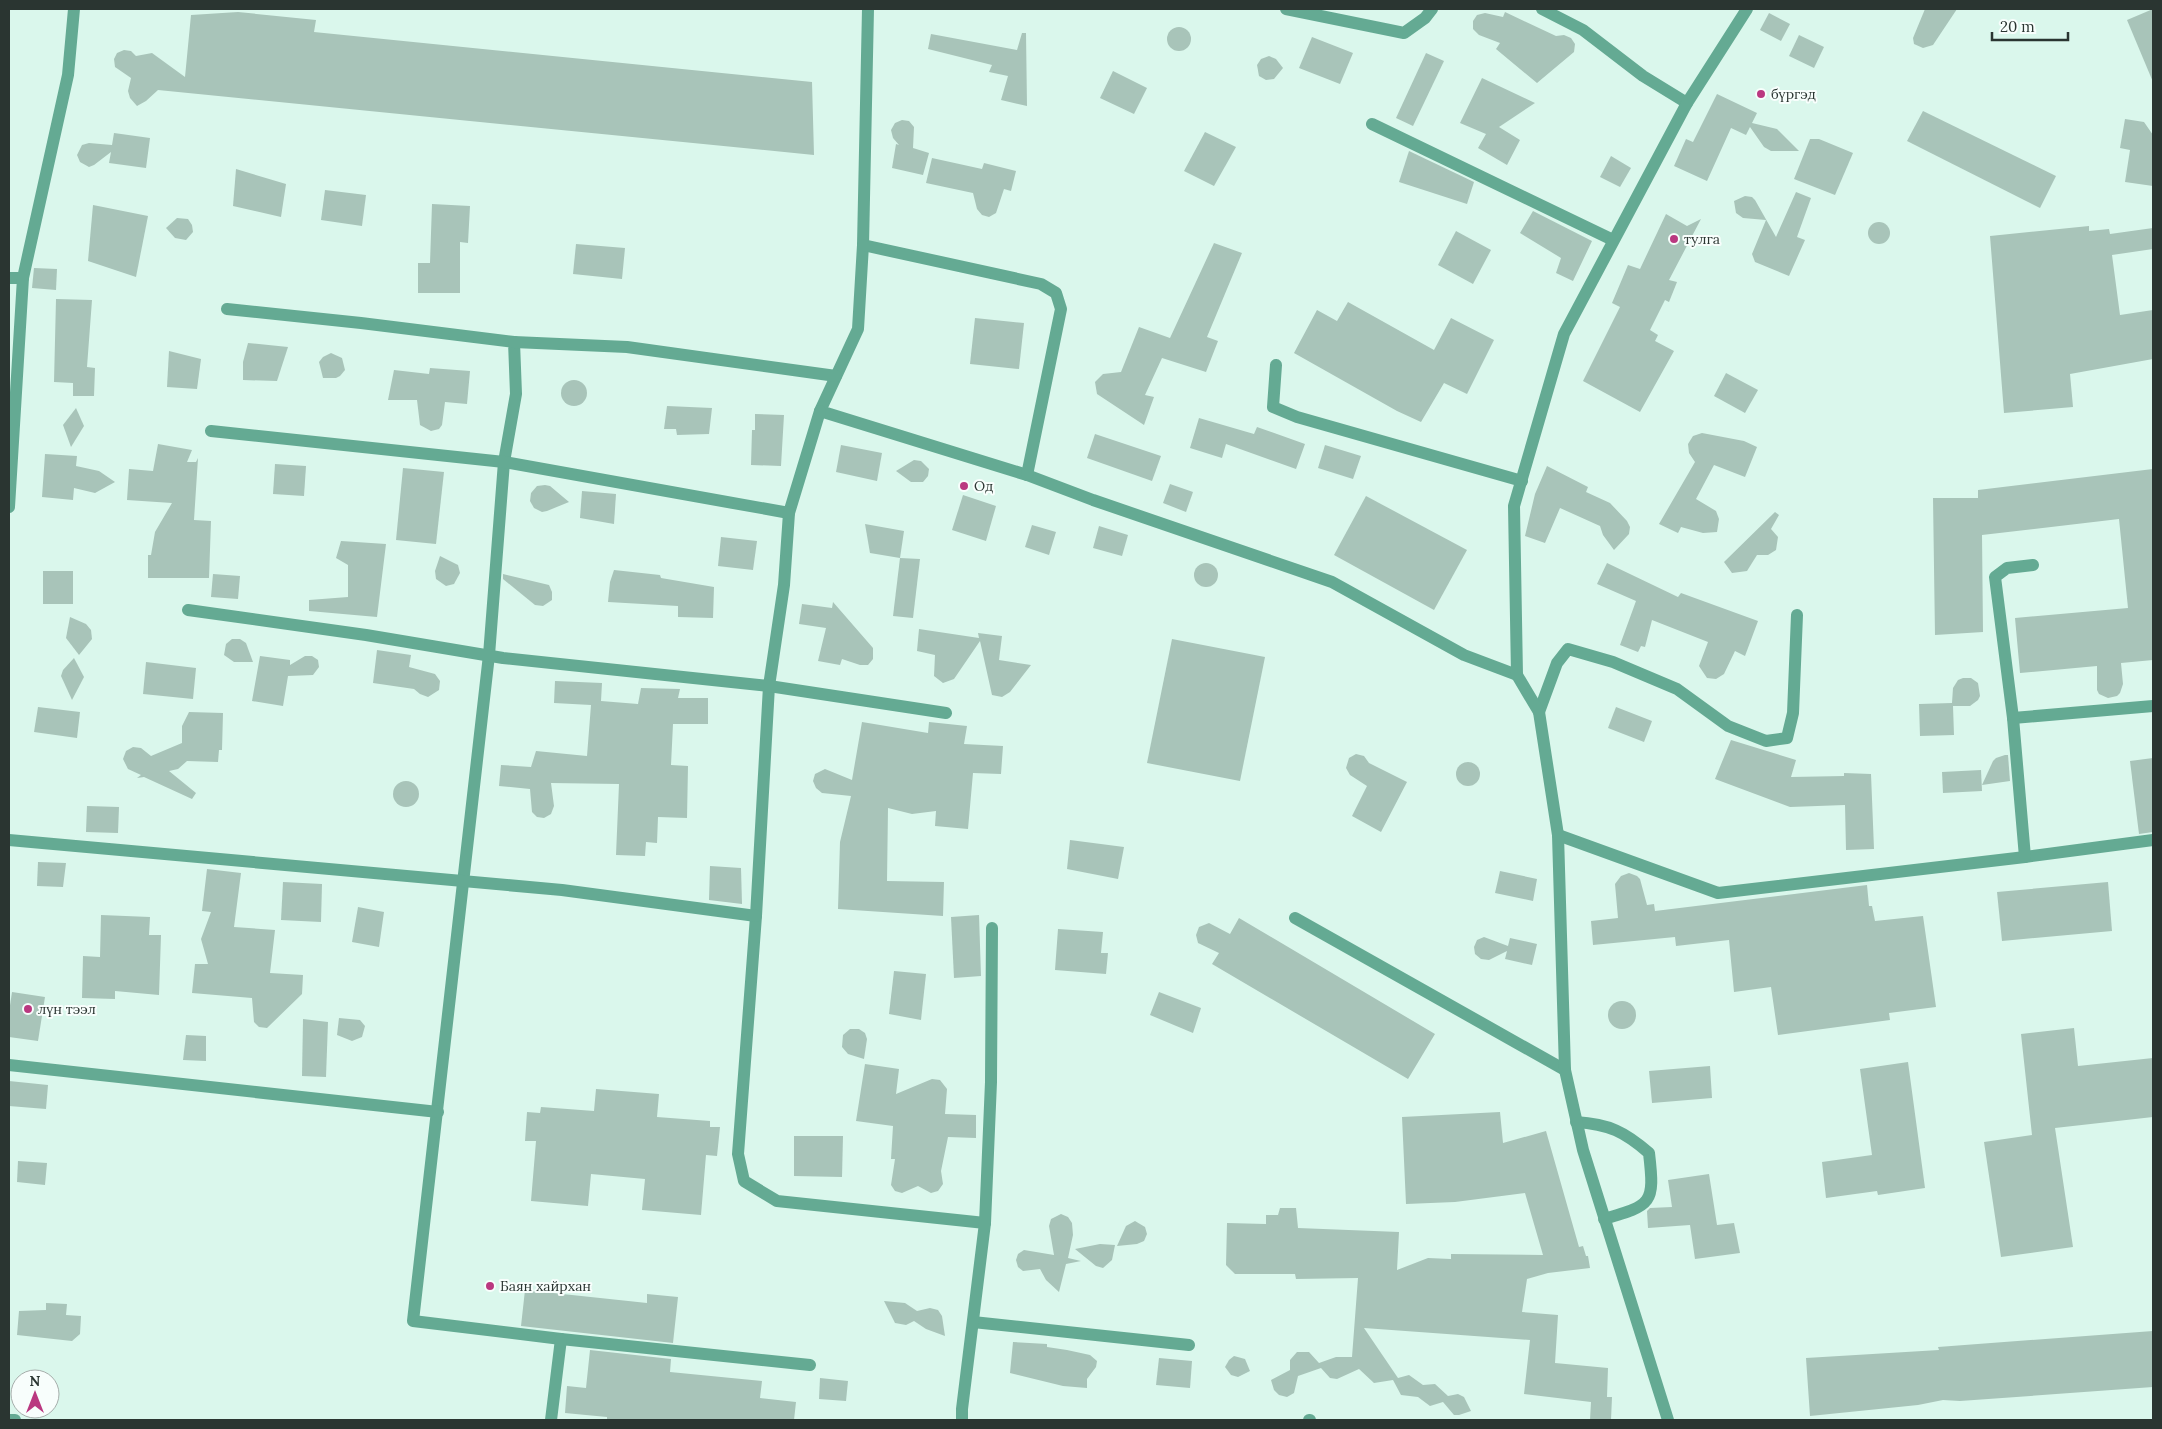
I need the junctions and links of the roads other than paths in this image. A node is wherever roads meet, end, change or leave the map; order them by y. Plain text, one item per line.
1 (74, 9) edge
2 (868, 9) edge
3 (1286, 9) edge
4 (1432, 9) edge
5 (1542, 9) edge
6 (1747, 9) edge
7 (1687, 102) junction
8 (1372, 124) dead end
9 (1613, 240) junction
10 (863, 245) junction
11 (9, 278) edge
12 (23, 278) junction
13 (227, 309) dead end
14 (514, 342) junction
15 (1276, 365) dead end
16 (836, 376) junction
17 (820, 411) junction
18 (211, 431) dead end
19 (504, 462) junction
20 (1027, 475) junction
21 (1522, 481) junction
22 (9, 507) edge
23 (789, 513) junction
24 (2033, 565) dead end
25 (188, 610) dead end
26 (1796, 615) dead end
27 (489, 655) junction
28 (1517, 675) junction
29 (769, 686) junction
30 (2153, 706) edge
31 (1540, 712) junction
32 (946, 713) dead end
33 (2013, 718) junction
34 (1558, 835) junction
35 (9, 840) edge
36 (2153, 840) edge
37 (2025, 857) junction
38 (462, 881) junction
39 (756, 916) junction
40 (1295, 918) dead end
41 (992, 928) dead end
42 (9, 1065) edge
43 (1565, 1070) junction
44 (438, 1112) junction
45 (1576, 1122) junction
46 (1604, 1219) junction
47 (985, 1223) junction
48 (972, 1322) junction
49 (561, 1339) junction
50 (1189, 1345) dead end
51 (810, 1364) dead end
52 (964, 1419) edge
53 (9, 1420) edge
54 (15, 1420) edge
55 (551, 1420) edge
56 (1668, 1420) edge

1 - 12 street
2 - 10 street
3 - 4 street
5 - 7 street
6 - 7 street
7 - 9 street
8 - 9 street
9 - 21 street
10 - 16 street
10 - 20 street
11 - 12 street
12 - 22 street
13 - 14 street
14 - 16 street
14 - 19 street
15 - 21 street
16 - 17 street
17 - 20 street
17 - 23 street
18 - 19 street
19 - 23 street
19 - 27 street
20 - 28 street
21 - 28 street
23 - 29 street
24 - 33 street
25 - 27 street
26 - 31 street
27 - 29 street
27 - 38 street
28 - 31 street
29 - 32 street
29 - 39 street
30 - 33 street
31 - 34 street
33 - 37 street
34 - 37 street
34 - 43 street
35 - 38 street
36 - 37 street
38 - 39 street
38 - 44 street
39 - 47 street
40 - 43 street
41 - 47 street
42 - 44 street
43 - 45 street
44 - 49 street
45 - 46 street
45 - 46 street
46 - 56 street
47 - 48 street
48 - 50 street
48 - 52 street
49 - 51 street
49 - 55 street
53 - 54 street

